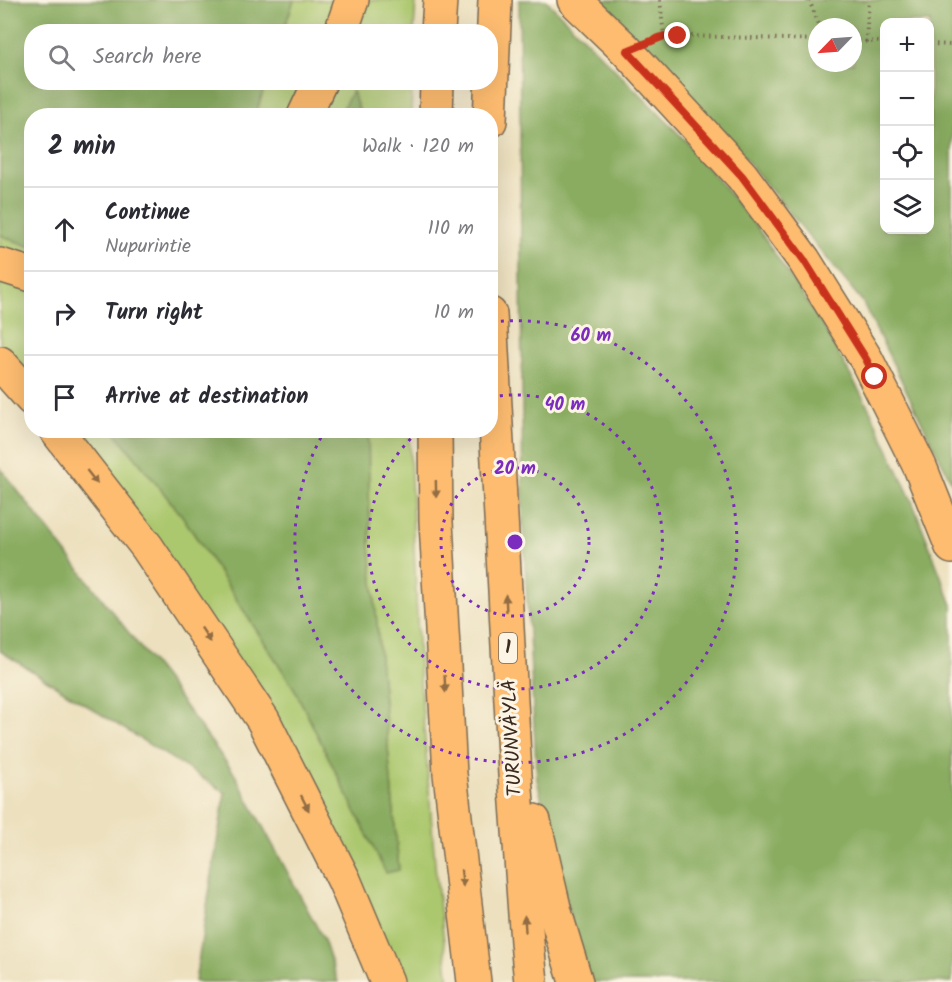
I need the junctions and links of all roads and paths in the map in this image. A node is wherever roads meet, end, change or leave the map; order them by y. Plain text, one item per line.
1 (352, 0) edge
2 (440, 0) edge
3 (495, 0) edge
4 (574, 0) edge
5 (660, 0) edge
6 (809, 0) edge
7 (868, 0) edge
8 (816, 18) edge
9 (343, 24) edge
10 (438, 24) edge
11 (494, 24) edge
12 (664, 36) junction
13 (808, 40) edge
14 (862, 42) edge
15 (866, 42) junction
16 (880, 42) edge
17 (934, 44) edge
18 (952, 45) edge
19 (627, 51) junction
20 (316, 90) edge
21 (437, 90) edge
22 (491, 90) edge
23 (308, 108) edge
24 (436, 108) edge
25 (491, 108) edge
26 (0, 265) edge
27 (24, 273) edge
28 (0, 363) edge
29 (24, 390) edge
30 (62, 438) edge
31 (435, 438) edge
32 (497, 438) edge
33 (952, 547) edge
34 (515, 775) junction
35 (387, 982) edge
36 (474, 982) edge
37 (531, 982) edge
38 (576, 982) edge

1 - 9 main road
2 - 10 main road
3 - 11 main road
4 - 19 main road
5 - 12 path
6 - 8 path
7 - 15 path
12 - 13 path
12 - 19 path
14 - 15 path
15 - 16 path
17 - 18 path
19 - 33 main road
20 - 23 main road
21 - 24 main road
22 - 25 main road
26 - 27 main road
28 - 29 main road
30 -> 35 main road
31 -> 36 main road
34 -> 32 main road, TURUNVÄYLÄ / 1
37 -> 34 main road, TURUNVÄYLÄ / 1
34 - 38 main road

